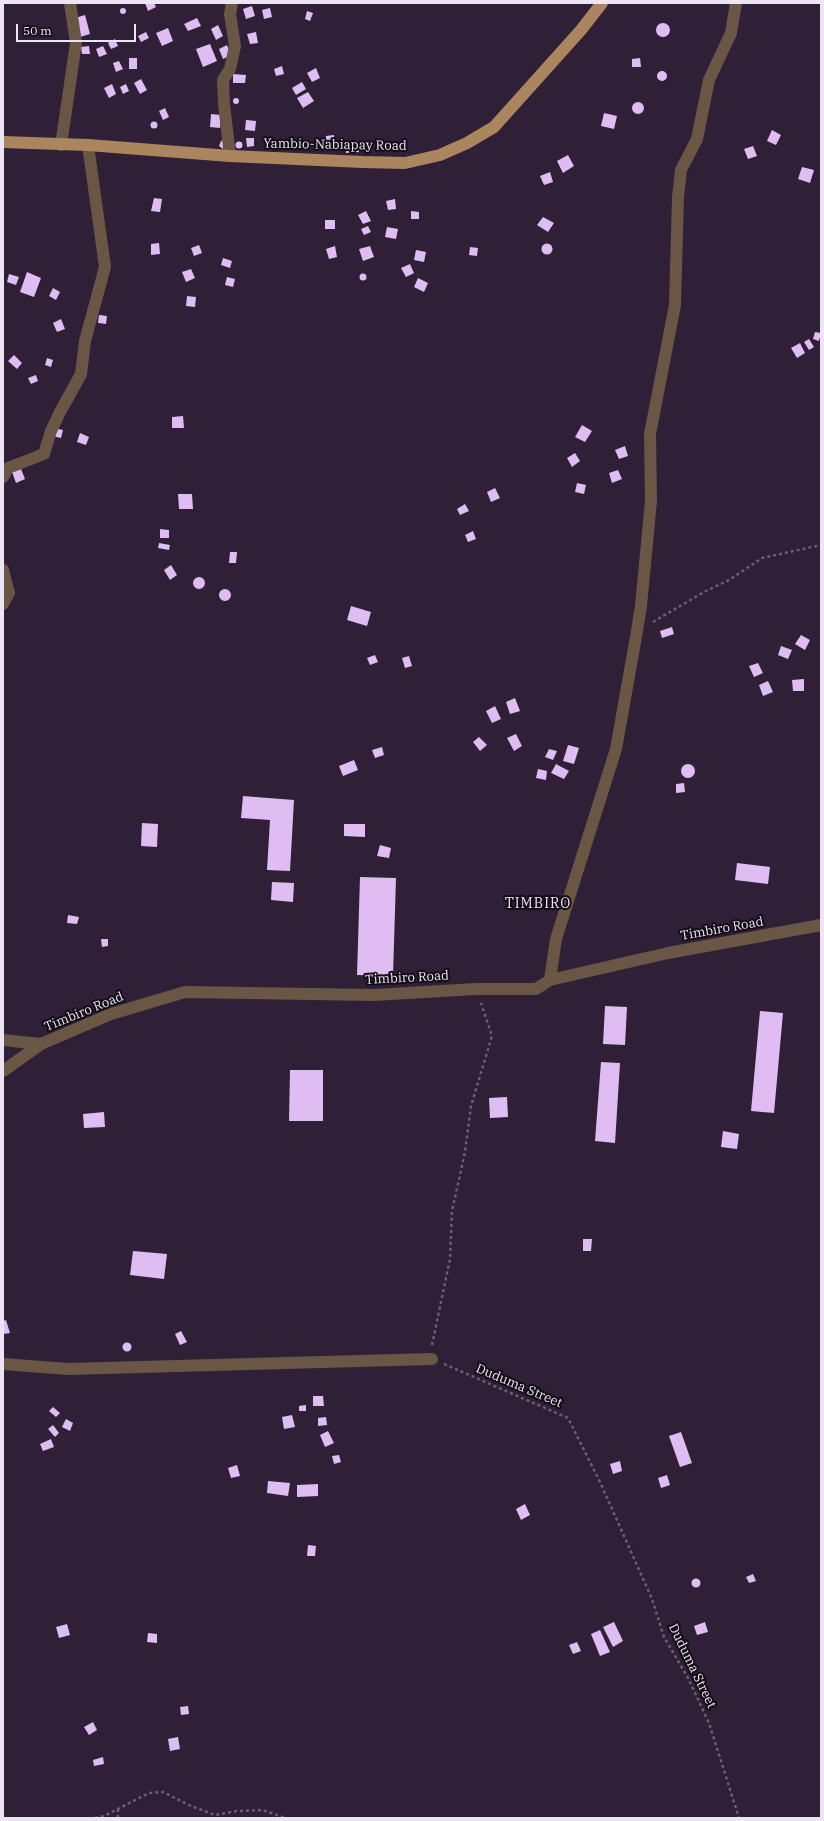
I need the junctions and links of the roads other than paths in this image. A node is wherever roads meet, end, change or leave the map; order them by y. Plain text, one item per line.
1 (70, 3) edge
2 (232, 3) edge
3 (602, 3) edge
4 (736, 3) edge
5 (3, 142) edge
6 (61, 145) junction
7 (88, 146) junction
8 (230, 156) junction
9 (3, 477) edge
10 (3, 570) edge
11 (6, 592) edge
12 (3, 604) edge
13 (821, 925) edge
14 (550, 980) junction
15 (3, 1040) edge
16 (40, 1044) junction
17 (3, 1071) edge
18 (432, 1358) road end
19 (3, 1364) edge

1 - 6 street
2 - 8 street
3 - 8 main road, Yambio-Nabiapay Road
4 - 14 street
5 - 6 main road, Yambio-Nabiapay Road
6 - 7 main road, Yambio-Nabiapay Road
7 - 8 main road, Yambio-Nabiapay Road
7 - 9 street
10 - 11 street
11 - 12 street
13 - 14 street, Timbiro Road
14 - 16 street, Timbiro Road
15 - 16 street
16 - 17 street, Timbiro Road
18 - 19 street

